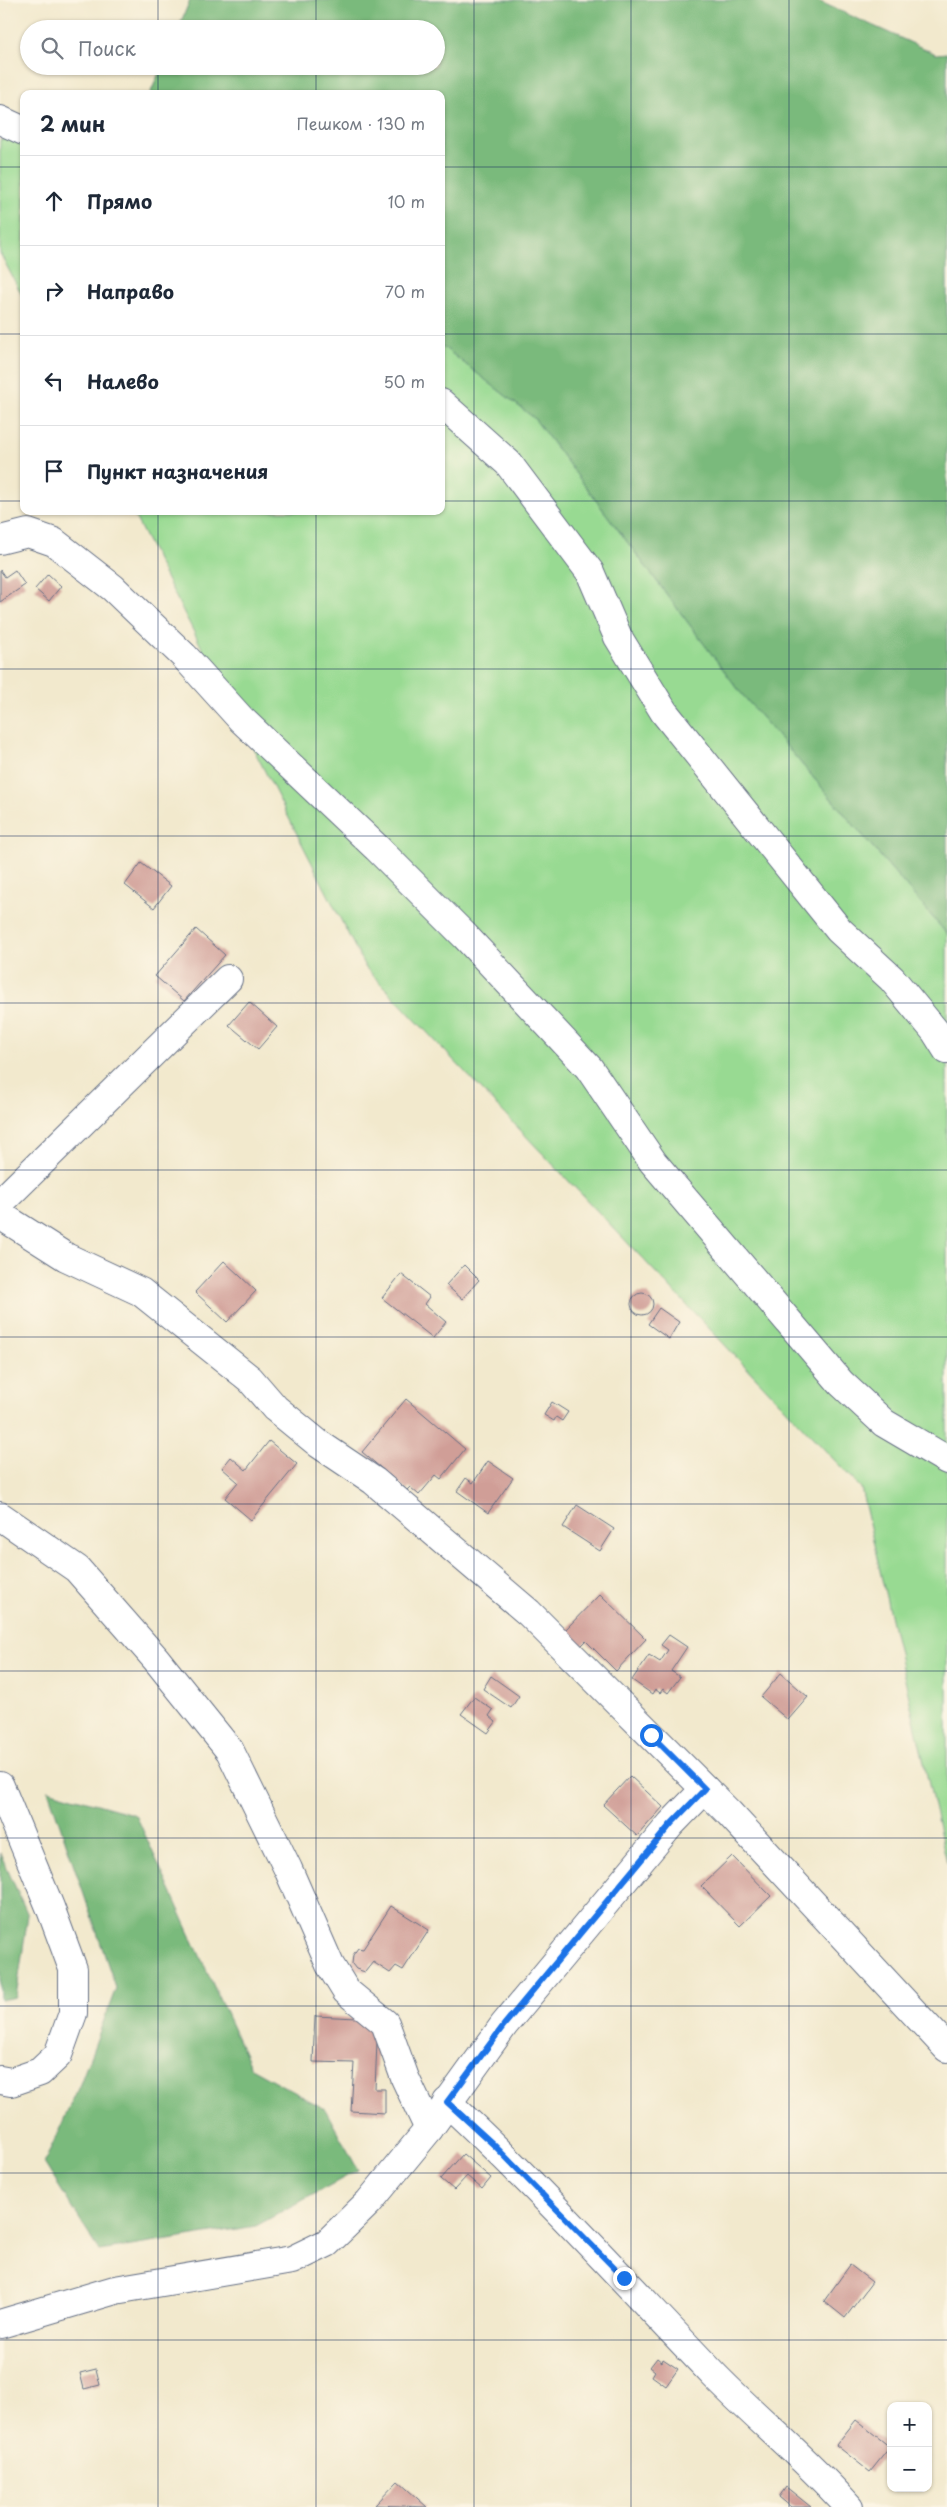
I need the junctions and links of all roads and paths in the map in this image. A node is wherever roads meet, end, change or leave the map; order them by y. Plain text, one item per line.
1 (0, 120) edge
2 (20, 129) edge
3 (445, 407) edge
4 (0, 540) edge
5 (228, 979) dead end
6 (947, 1050) edge
7 (0, 1203) edge
8 (0, 1215) edge
9 (947, 1460) edge
10 (0, 1516) edge
11 (0, 1786) edge
12 (705, 1789) junction
13 (947, 2048) edge
14 (0, 2080) edge
15 (447, 2102) junction
16 (429, 2129) junction
17 (0, 2324) edge
18 (849, 2507) edge

1 - 2 street
3 - 6 street
4 - 9 street
5 - 7 street
8 - 12 street
10 - 16 street
11 - 14 street
12 - 13 street
12 - 15 street
15 - 16 street
15 - 18 street
16 - 17 street

